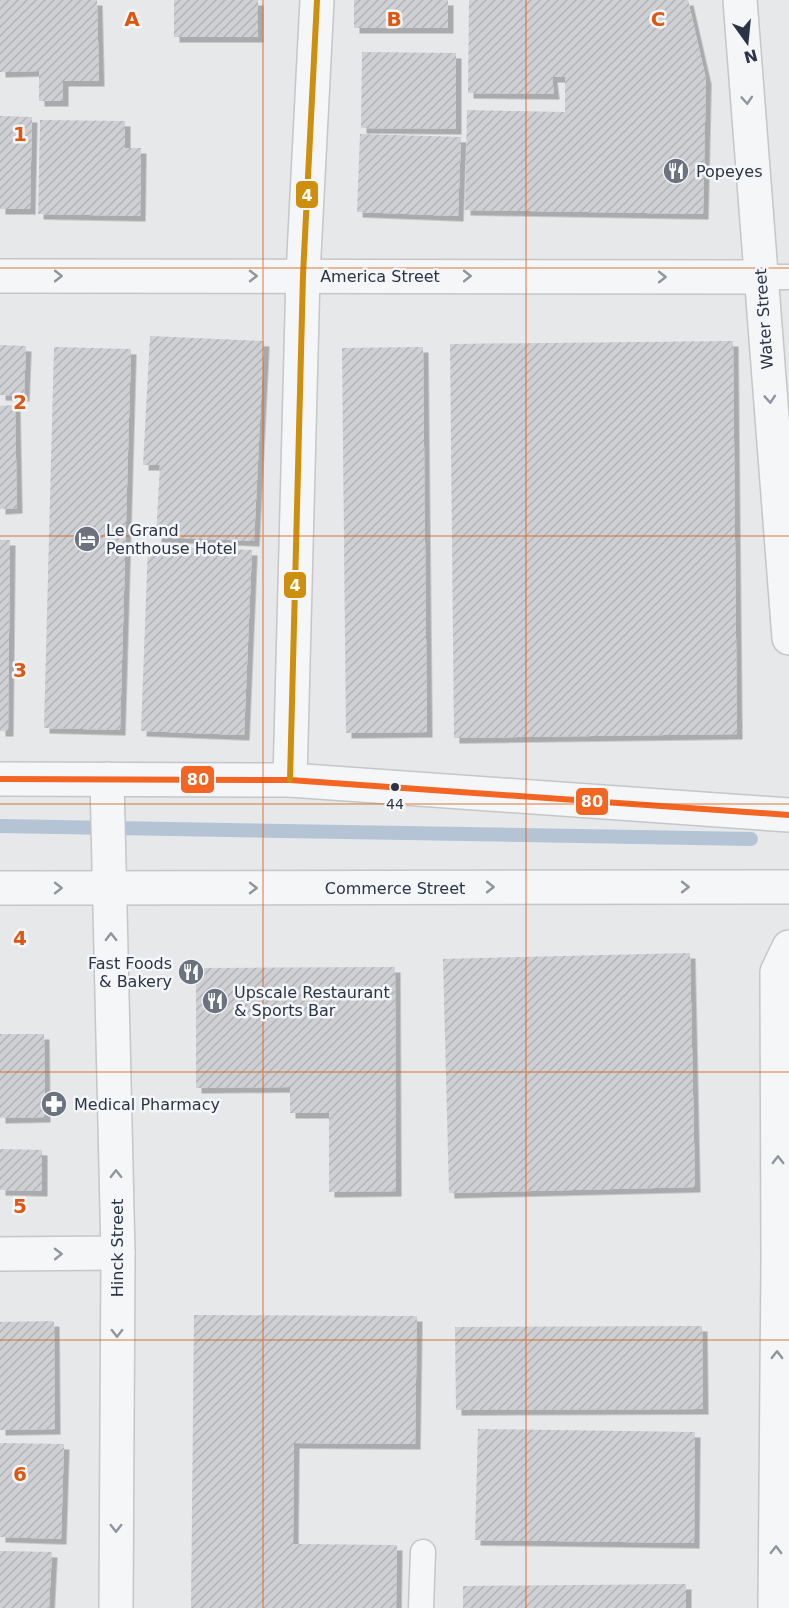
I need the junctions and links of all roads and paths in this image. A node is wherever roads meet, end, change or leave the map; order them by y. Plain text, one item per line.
1 (317, 0) edge
2 (740, 0) edge
3 (303, 275) junction
4 (0, 276) edge
5 (775, 277) edge
6 (789, 638) edge
7 (0, 779) edge
8 (107, 779) junction
9 (290, 780) junction
10 (789, 815) edge
11 (789, 887) edge
12 (0, 888) edge
13 (110, 888) junction
14 (783, 960) edge
15 (118, 1253) junction
16 (0, 1254) edge
17 (784, 1262) edge
18 (423, 1552) dead end
19 (116, 1608) edge
20 (421, 1608) edge
21 (775, 1608) edge

1 - 3 street
2 -> 5 street, Water Street
4 -> 3 street, America Street
3 -> 5 street, America Street
3 - 9 street
5 -> 6 street, Water Street
7 - 8 street
8 - 9 street
8 - 13 street, Hinck Street
9 - 10 street
13 -> 11 street, Commerce Street
12 -> 13 street, Commerce Street
15 -> 13 street, Hinck Street
17 -> 14 street
16 -> 15 street
15 -> 19 street, Hinck Street
21 -> 17 street
18 - 20 lane

